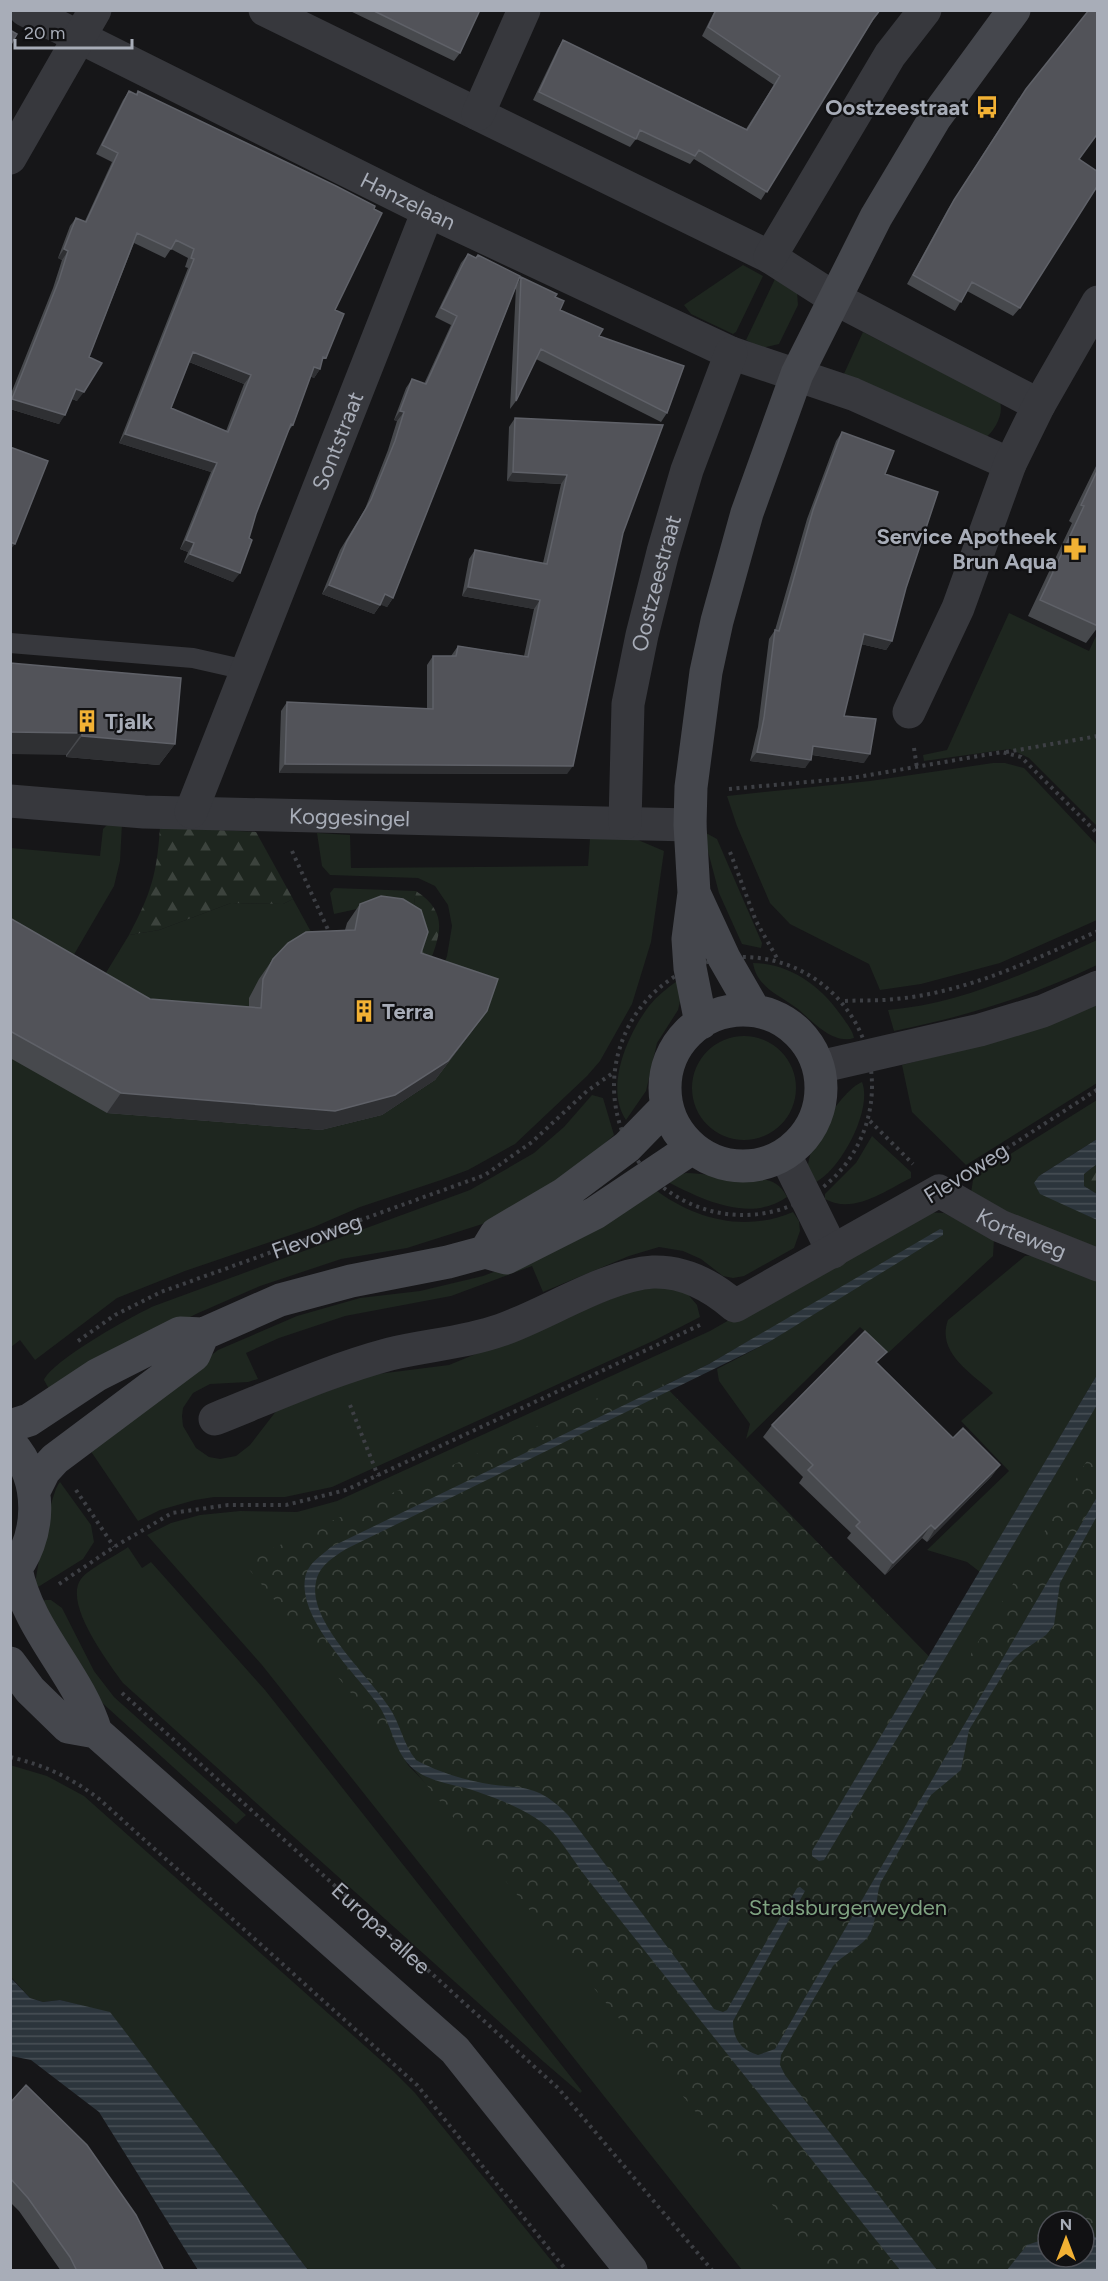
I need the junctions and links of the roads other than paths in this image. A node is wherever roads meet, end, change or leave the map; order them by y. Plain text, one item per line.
1 (25, 10) edge
2 (96, 10) edge
3 (265, 10) edge
4 (524, 10) edge
5 (925, 10) edge
6 (1014, 10) edge
7 (79, 39) junction
8 (478, 114) junction
9 (10, 158) edge
10 (428, 211) junction
11 (770, 257) junction
12 (834, 298) junction
13 (1098, 302) edge
14 (731, 353) junction
15 (797, 374) junction
16 (1039, 405) junction
17 (1010, 464) junction
18 (10, 643) edge
19 (246, 669) junction
20 (909, 712) dead end
21 (10, 801) edge
22 (191, 812) junction
23 (625, 823) junction
24 (690, 825) junction
25 (694, 893) junction
26 (1098, 987) edge
27 (754, 1010) junction
28 (701, 1023) junction
29 (819, 1067) junction
30 (667, 1106) junction
31 (693, 1148) junction
32 (785, 1155) junction
33 (939, 1191) joint
34 (485, 1252) junction
35 (833, 1252) junction
36 (1098, 1265) edge
37 (203, 1334) junction
38 (215, 1419) dead end
39 (10, 1426) edge
40 (10, 1443) edge
41 (34, 1491) junction
42 (13, 1573) edge
43 (10, 1664) edge
44 (96, 1732) junction
45 (631, 2271) edge

1 - 7 street, Hanzelaan
2 - 7 street
3 - 8 street
4 - 8 street
5 - 11 street
6 - 12 street
7 - 9 street
7 - 10 street, Hanzelaan
8 - 11 street
10 - 14 street, Hanzelaan
10 - 19 street, Sontstraat
11 - 12 street
12 - 15 street
12 - 16 street
13 - 16 street
14 - 15 street, Hanzelaan
14 - 23 street, Oostzeestraat
15 - 17 street
15 - 24 street
16 - 17 street
17 - 20 street
18 - 19 lane
19 - 22 street, Sontstraat
21 - 22 street, Koggesingel
22 - 23 street, Koggesingel
23 - 24 street, Koggesingel
24 - 25 street
25 - 27 street
25 - 28 street
26 - 29 street
27 - 28 street
27 - 29 street
28 - 30 street
29 - 32 street
30 - 31 street
30 - 34 street
31 - 32 street
31 - 34 street
32 - 35 street
33 - 35 street, Flevoweg
33 - 36 street, Korteweg
34 - 37 street
35 - 38 street, Flevoweg
37 - 39 street
37 - 41 street
40 - 41 street
41 - 42 street
42 - 44 street, Europa-allee
43 - 44 street, Europa-allee
44 - 45 street, Europa-allee

